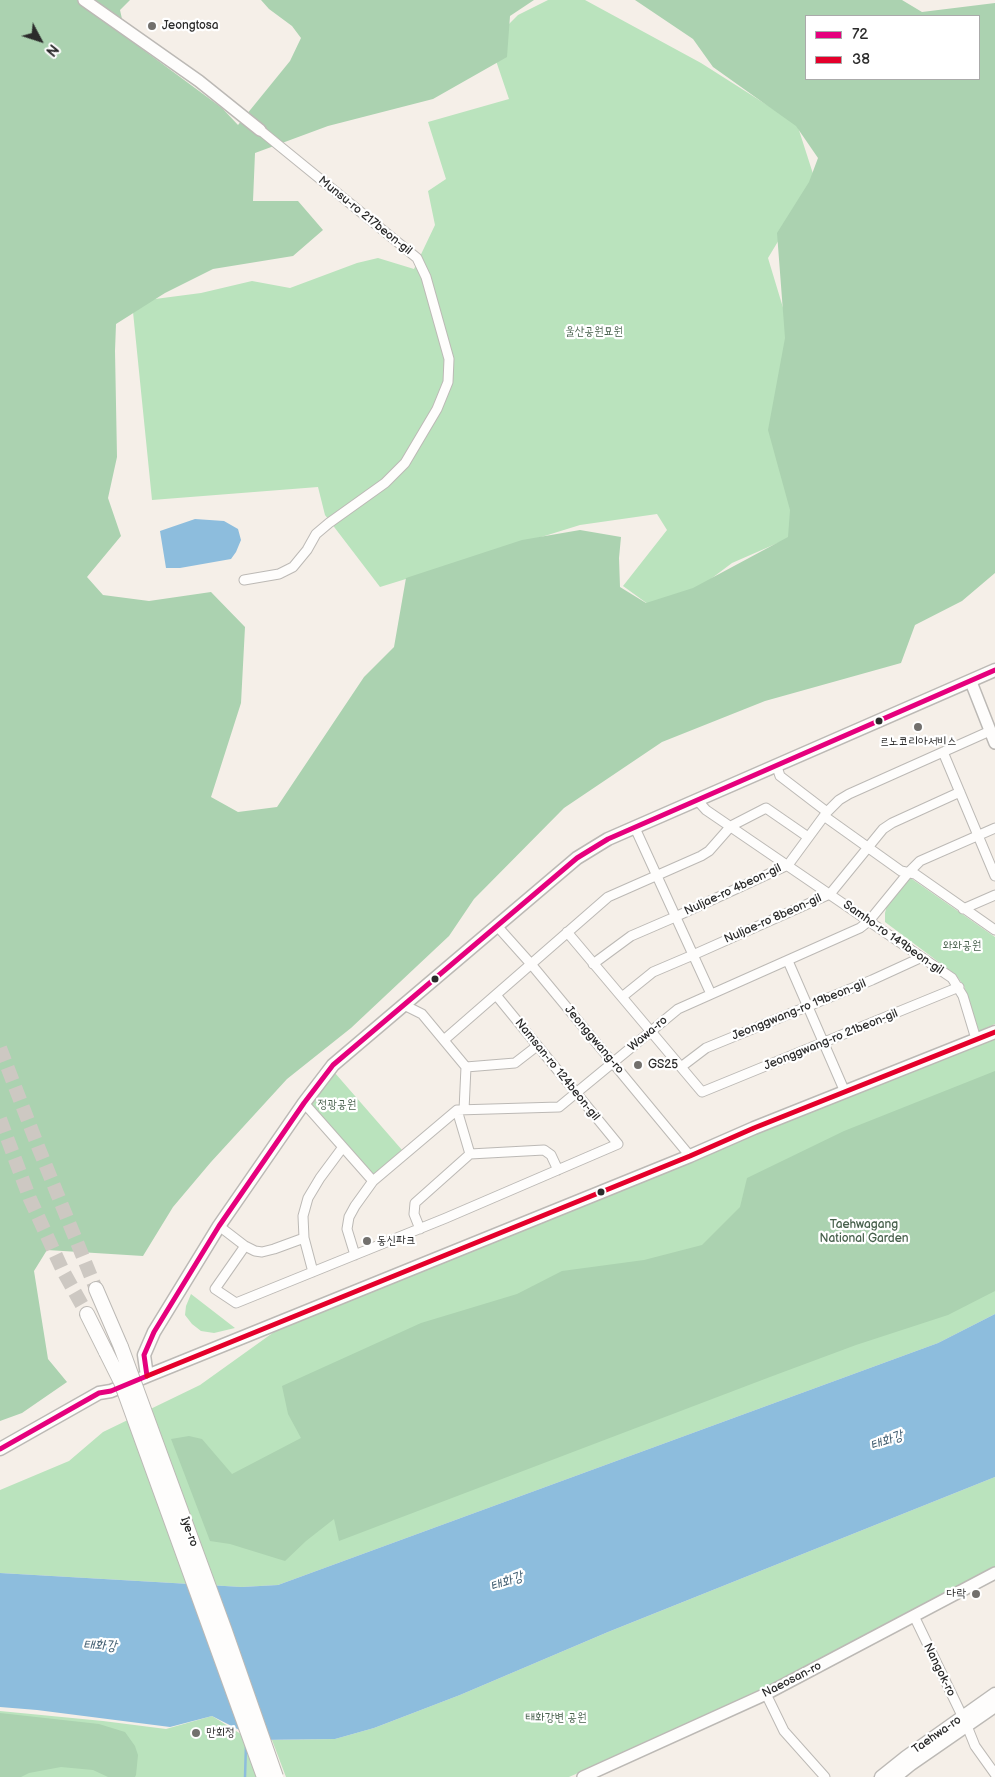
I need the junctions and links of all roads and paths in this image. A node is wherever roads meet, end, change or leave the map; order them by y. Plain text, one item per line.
1 (84, 0) edge
2 (260, 130) joint
3 (244, 580) dead end
4 (995, 670) edge
5 (971, 682) junction
6 (990, 731) junction
7 (995, 743) edge
8 (943, 752) junction
9 (777, 767) junction
10 (960, 792) junction
11 (698, 801) junction
12 (826, 814) junction
13 (731, 826) junction
14 (635, 828) junction
15 (995, 828) edge
16 (978, 836) junction
17 (808, 837) junction
18 (868, 846) junction
19 (788, 865) junction
20 (909, 872) junction
21 (995, 876) edge
22 (657, 877) junction
23 (830, 894) junction
24 (995, 895) edge
25 (963, 909) junction
26 (676, 917) junction
27 (869, 921) junction
28 (497, 926) junction
29 (995, 930) edge
30 (567, 932) junction
31 (693, 956) junction
32 (920, 958) junction
33 (788, 961) junction
34 (531, 964) junction
35 (593, 964) junction
36 (959, 987) junction
37 (711, 994) junction
38 (496, 995) junction
39 (622, 997) junction
40 (404, 1005) junction
41 (808, 1006) junction
42 (650, 1032) junction
43 (995, 1032) edge
44 (976, 1039) junction
45 (444, 1040) junction
46 (824, 1043) junction
47 (537, 1046) junction
48 (613, 1064) junction
49 (466, 1067) junction
50 (681, 1067) junction
51 (845, 1092) junction
52 (576, 1094) junction
53 (304, 1103) junction
54 (460, 1110) junction
55 (343, 1146) junction
56 (470, 1154) junction
57 (690, 1156) junction
58 (558, 1170) junction
59 (373, 1181) junction
60 (220, 1226) junction
61 (420, 1228) junction
62 (304, 1238) junction
63 (245, 1246) junction
64 (355, 1255) junction
65 (313, 1272) junction
66 (96, 1289) tunnel mouth
67 (87, 1314) tunnel mouth
68 (146, 1376) junction
69 (111, 1391) junction
70 (0, 1449) edge
71 (0, 1456) edge
72 (995, 1573) edge
73 (914, 1616) junction
74 (766, 1694) junction
75 (995, 1694) edge
76 (995, 1706) edge
77 (965, 1721) junction
78 (995, 1774) edge
79 (264, 1777) edge
80 (276, 1777) edge
81 (583, 1777) edge
82 (825, 1777) edge
83 (880, 1777) edge
84 (895, 1777) edge

1 - 2 street, Munsu-ro 217beon-gil
2 - 3 street, Munsu-ro 217beon-gil
4 - 5 main road
5 - 6 street
5 - 9 main road
6 - 7 street
6 - 8 street, Nuljae-ro 4beon-gil
8 - 10 street
8 - 12 street, Nuljae-ro 4beon-gil
9 - 11 main road
9 - 12 street
10 - 16 street
10 - 18 street, Nuljae-ro 8beon-gil
11 - 13 street, Samho-ro 149beon-gil
11 - 14 main road
12 - 17 street, Nuljae-ro 4beon-gil
12 - 18 street
13 - 17 street
13 - 19 street, Samho-ro 149beon-gil
13 - 22 street
14 - 22 street
14 - 28 main road
15 - 16 street, Wawa-ro
16 - 20 street, Wawa-ro
16 - 21 street
17 - 19 street, Nuljae-ro 4beon-gil
18 - 20 street
18 - 23 street, Nuljae-ro 8beon-gil
19 - 23 street, Samho-ro 149beon-gil
19 - 26 street, Nuljae-ro 4beon-gil
20 - 25 street
20 - 27 street, Wawa-ro
22 - 26 street
22 - 30 street
23 - 27 street, Samho-ro 149beon-gil
23 - 31 street, Nuljae-ro 8beon-gil
24 - 25 street
25 - 29 street
26 - 31 street
26 - 35 street, Nuljae-ro 4beon-gil
27 - 32 street, Samho-ro 149beon-gil
27 - 33 street, Wawa-ro
28 - 34 street, Jeonggwang-ro
28 - 40 main road
30 - 34 street
30 - 35 street
31 - 37 street
31 - 39 street, Nuljae-ro 8beon-gil
32 - 36 street, Samho-ro 149beon-gil
32 - 41 street, Jeonggwang-ro 19beon-gil
33 - 37 street, Wawa-ro
33 - 41 street
34 - 38 street
34 - 48 street, Jeonggwang-ro
35 - 39 street
36 - 44 street, Samho-ro 149beon-gil
36 - 46 street, Jeonggwang-ro 21beon-gil
37 - 42 street, Wawa-ro
38 - 45 street
38 - 47 street, Namsan-ro 124beon-gil
39 - 42 street
40 - 45 street
40 - 53 main road
41 - 46 street
41 - 50 street, Jeonggwang-ro 19beon-gil
42 - 48 street, Wawa-ro
42 - 50 street
43 - 44 main road
44 - 51 main road
45 - 49 street
46 - 50 street, Jeonggwang-ro 21beon-gil
46 - 51 street
47 - 49 street
47 - 52 street, Namsan-ro 124beon-gil
48 - 52 street, Wawa-ro
48 - 57 street, Jeonggwang-ro
49 - 54 street
51 - 57 main road
52 - 54 street, Wawa-ro
52 - 58 street, Namsan-ro 124beon-gil
53 - 55 street
53 - 60 main road
54 - 56 street
54 - 59 street
55 - 59 street
55 - 62 street
56 - 58 street
56 - 61 street
57 - 68 main road
58 - 61 street
59 - 64 street
60 - 63 street
60 - 68 main road
61 - 64 street
62 - 63 street
62 - 65 street
63 - 65 street
64 - 65 street
66 - 80 highway, Iye-ro, bridge
67 - 79 highway, Iye-ro, bridge
68 - 69 main road
69 - 70 main road
69 - 71 main road
72 - 73 street, Naeosan-ro
73 - 74 street, Naeosan-ro
73 - 77 street, Nangok-ro
74 - 81 street, Naeosan-ro
74 - 82 street
75 - 77 main road, Taehwa-ro
76 - 77 main road, Taehwa-ro
77 - 78 street, Nangok-ro
77 - 83 main road, Taehwa-ro
77 - 84 main road, Taehwa-ro

